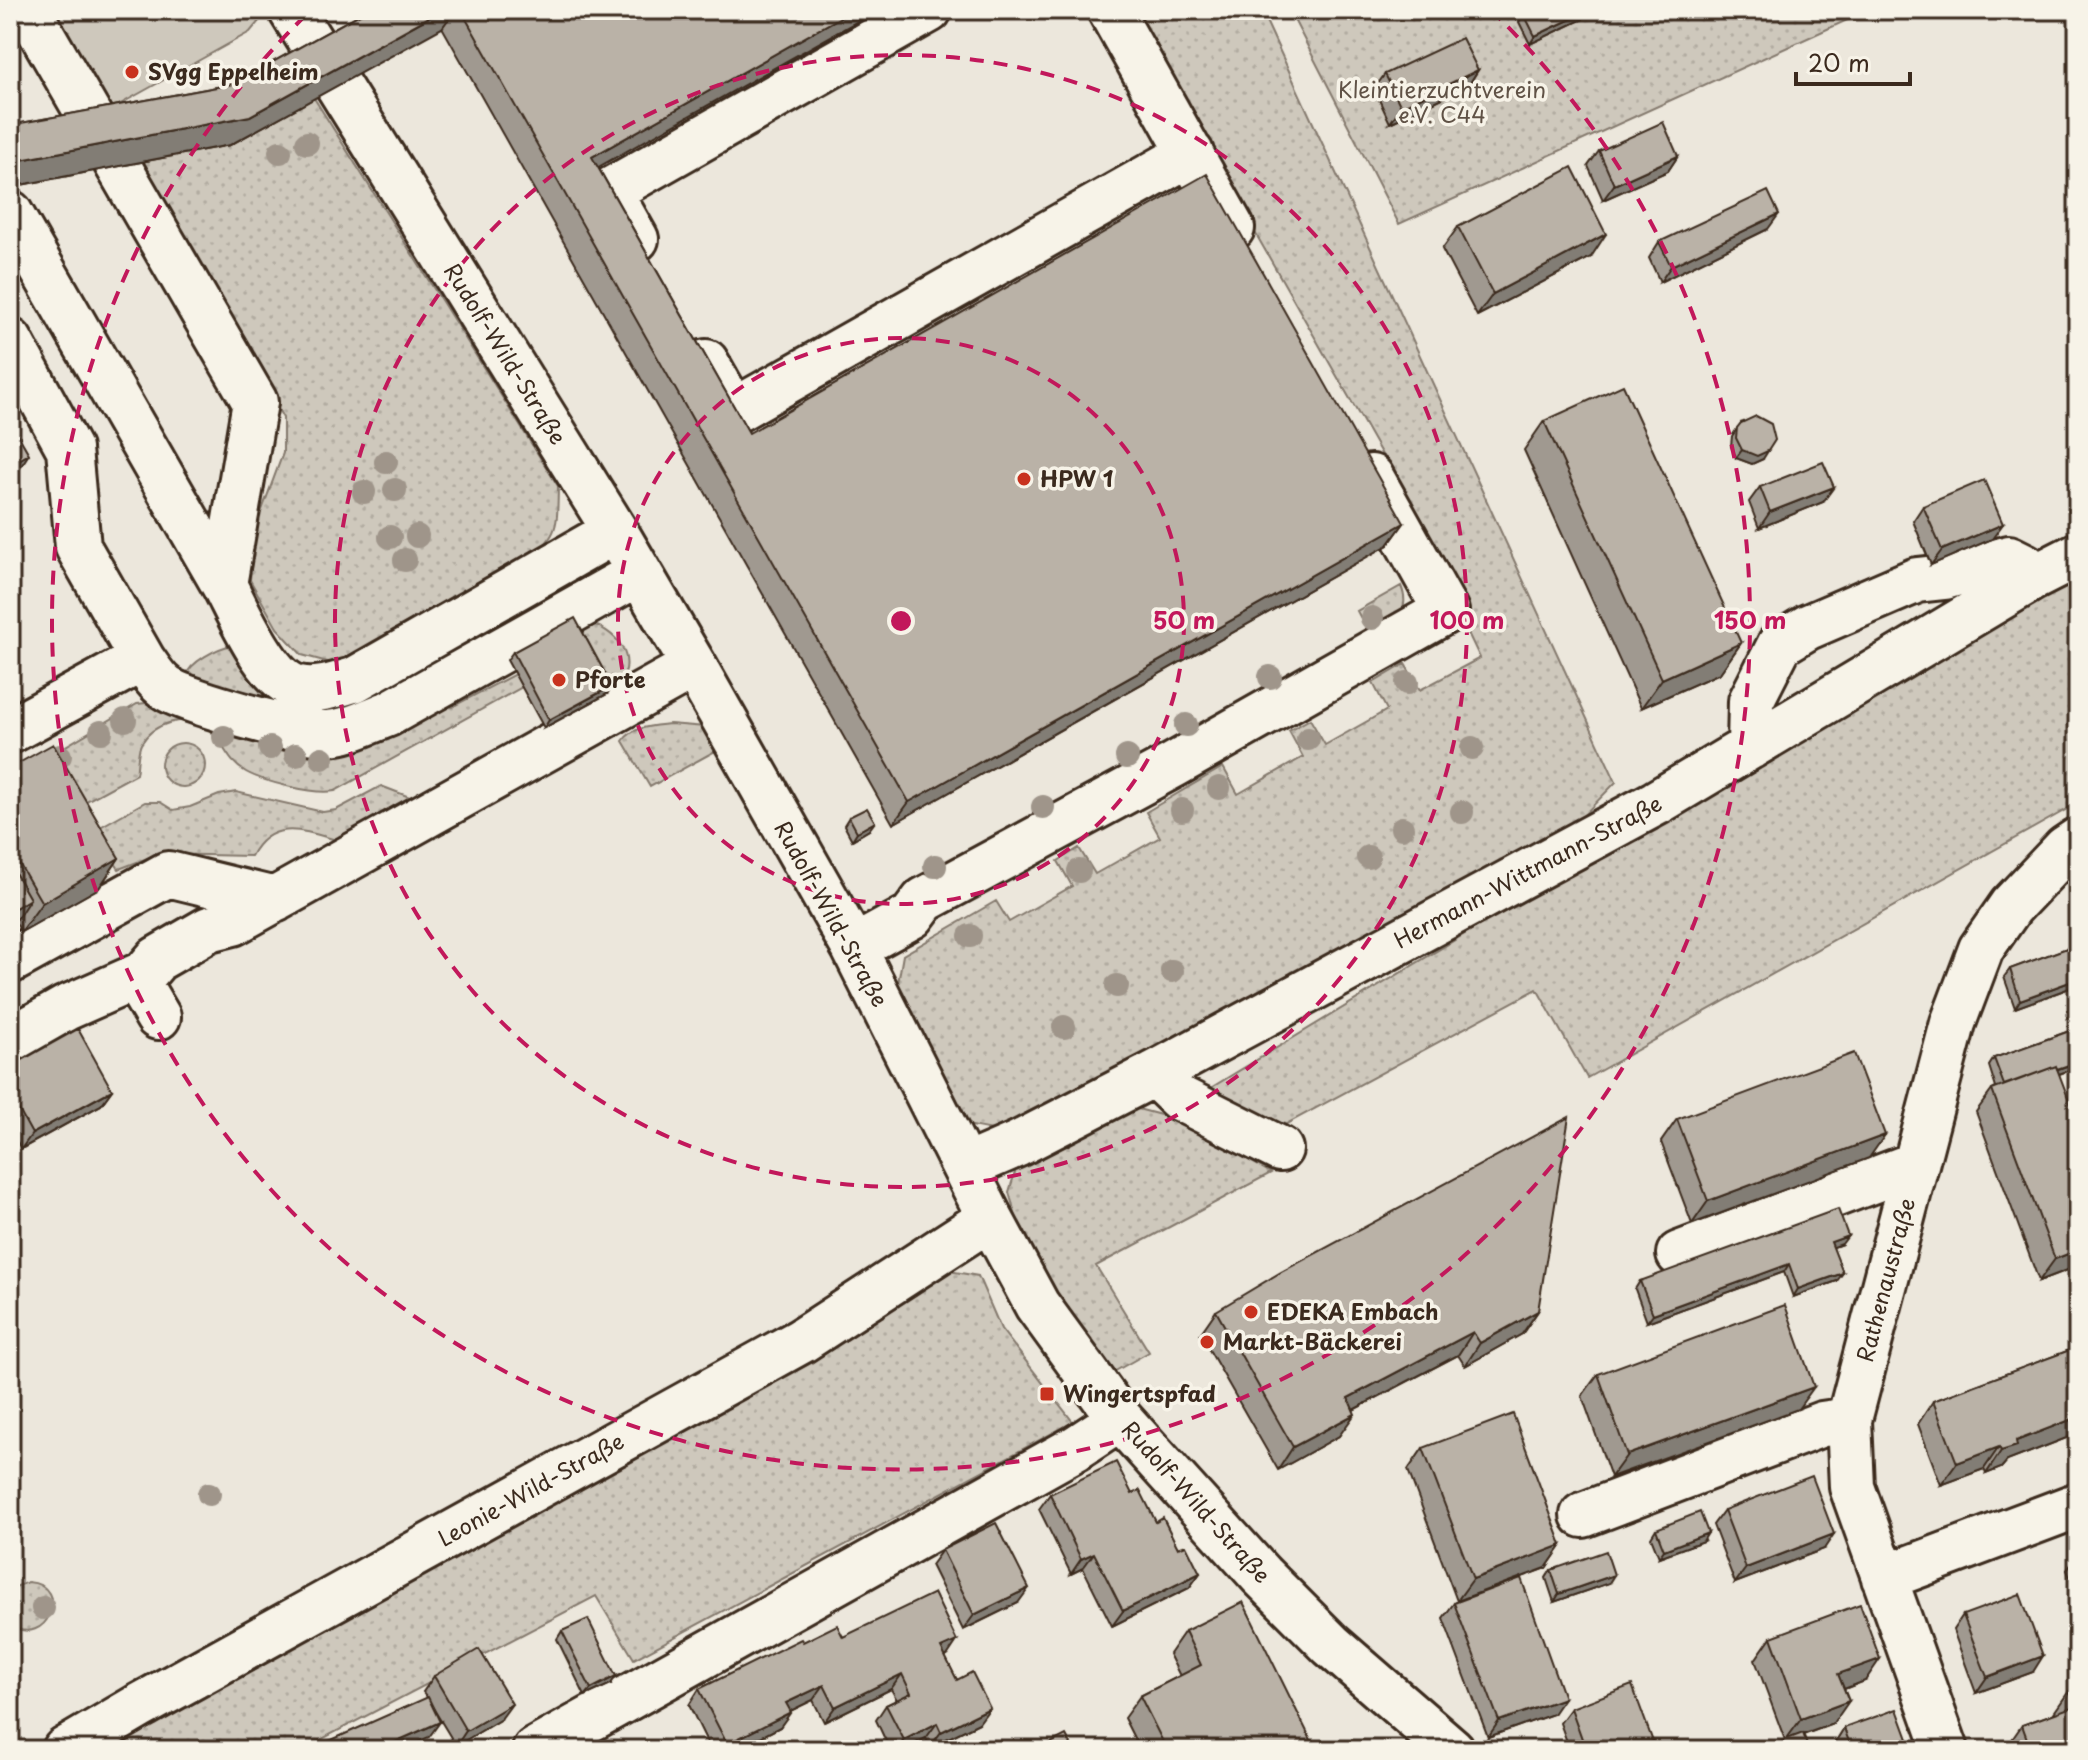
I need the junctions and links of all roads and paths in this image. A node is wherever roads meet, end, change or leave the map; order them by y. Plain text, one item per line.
1 (28, 10) edge
2 (291, 10) edge
3 (929, 10) edge
4 (1110, 10) edge
5 (1191, 153) junction
6 (10, 213) edge
7 (1252, 263) edge
8 (656, 273) edge
9 (687, 329) edge
10 (10, 341) edge
11 (1351, 441) edge
12 (615, 531) junction
13 (2078, 555) edge
14 (639, 573) junction
15 (2031, 579) junction
16 (224, 585) junction
17 (142, 659) junction
18 (694, 666) junction
19 (10, 731) edge
20 (1750, 747) junction
21 (2078, 840) edge
22 (978, 895) dead end
23 (275, 900) junction
24 (912, 916) junction
25 (854, 948) junction
26 (10, 961) edge
27 (140, 975) junction
28 (158, 1017) dead end
29 (10, 1040) edge
30 (1154, 1074) junction
31 (1280, 1149) dead end
32 (1916, 1164) junction
33 (965, 1167) junction
34 (990, 1218) junction
35 (1679, 1254) dead end
36 (1120, 1419) junction
37 (1849, 1420) junction
38 (2078, 1505) edge
39 (1583, 1515) dead end
40 (1884, 1578) junction
41 (65, 1750) edge
42 (535, 1750) edge
43 (1452, 1750) edge
44 (1946, 1750) edge

1 - 16 street
2 - 12 street, Rudolf-Wild-Straße
3 - 8 street
4 - 5 street
5 - 7 street
5 - 9 street
6 - 16 street
10 - 17 street
11 - 24 street
12 - 14 street, Rudolf-Wild-Straße
12 - 16 street
13 - 15 street, Hermann-Wittmann-Straße
14 - 17 street
14 - 18 street, Rudolf-Wild-Straße
15 - 20 street, Hermann-Wittmann-Straße
15 - 20 street
17 - 19 street
18 - 23 street
18 - 25 street, Rudolf-Wild-Straße
20 - 30 street, Hermann-Wittmann-Straße
21 - 32 street, Rathenaustraße
22 - 24 street
23 - 26 street
23 - 27 street
24 - 25 street
25 - 33 street, Rudolf-Wild-Straße
27 - 28 street
27 - 29 street
30 - 31 street
30 - 33 street, Hermann-Wittmann-Straße
32 - 35 street
32 - 37 street, Rathenaustraße
33 - 34 street, Rudolf-Wild-Straße
34 - 36 street, Rudolf-Wild-Straße
34 - 41 street, Leonie-Wild-Straße
36 - 42 street
36 - 43 street, Rudolf-Wild-Straße
37 - 39 street
37 - 40 street, Rathenaustraße
38 - 40 street
40 - 44 street, Rathenaustraße

